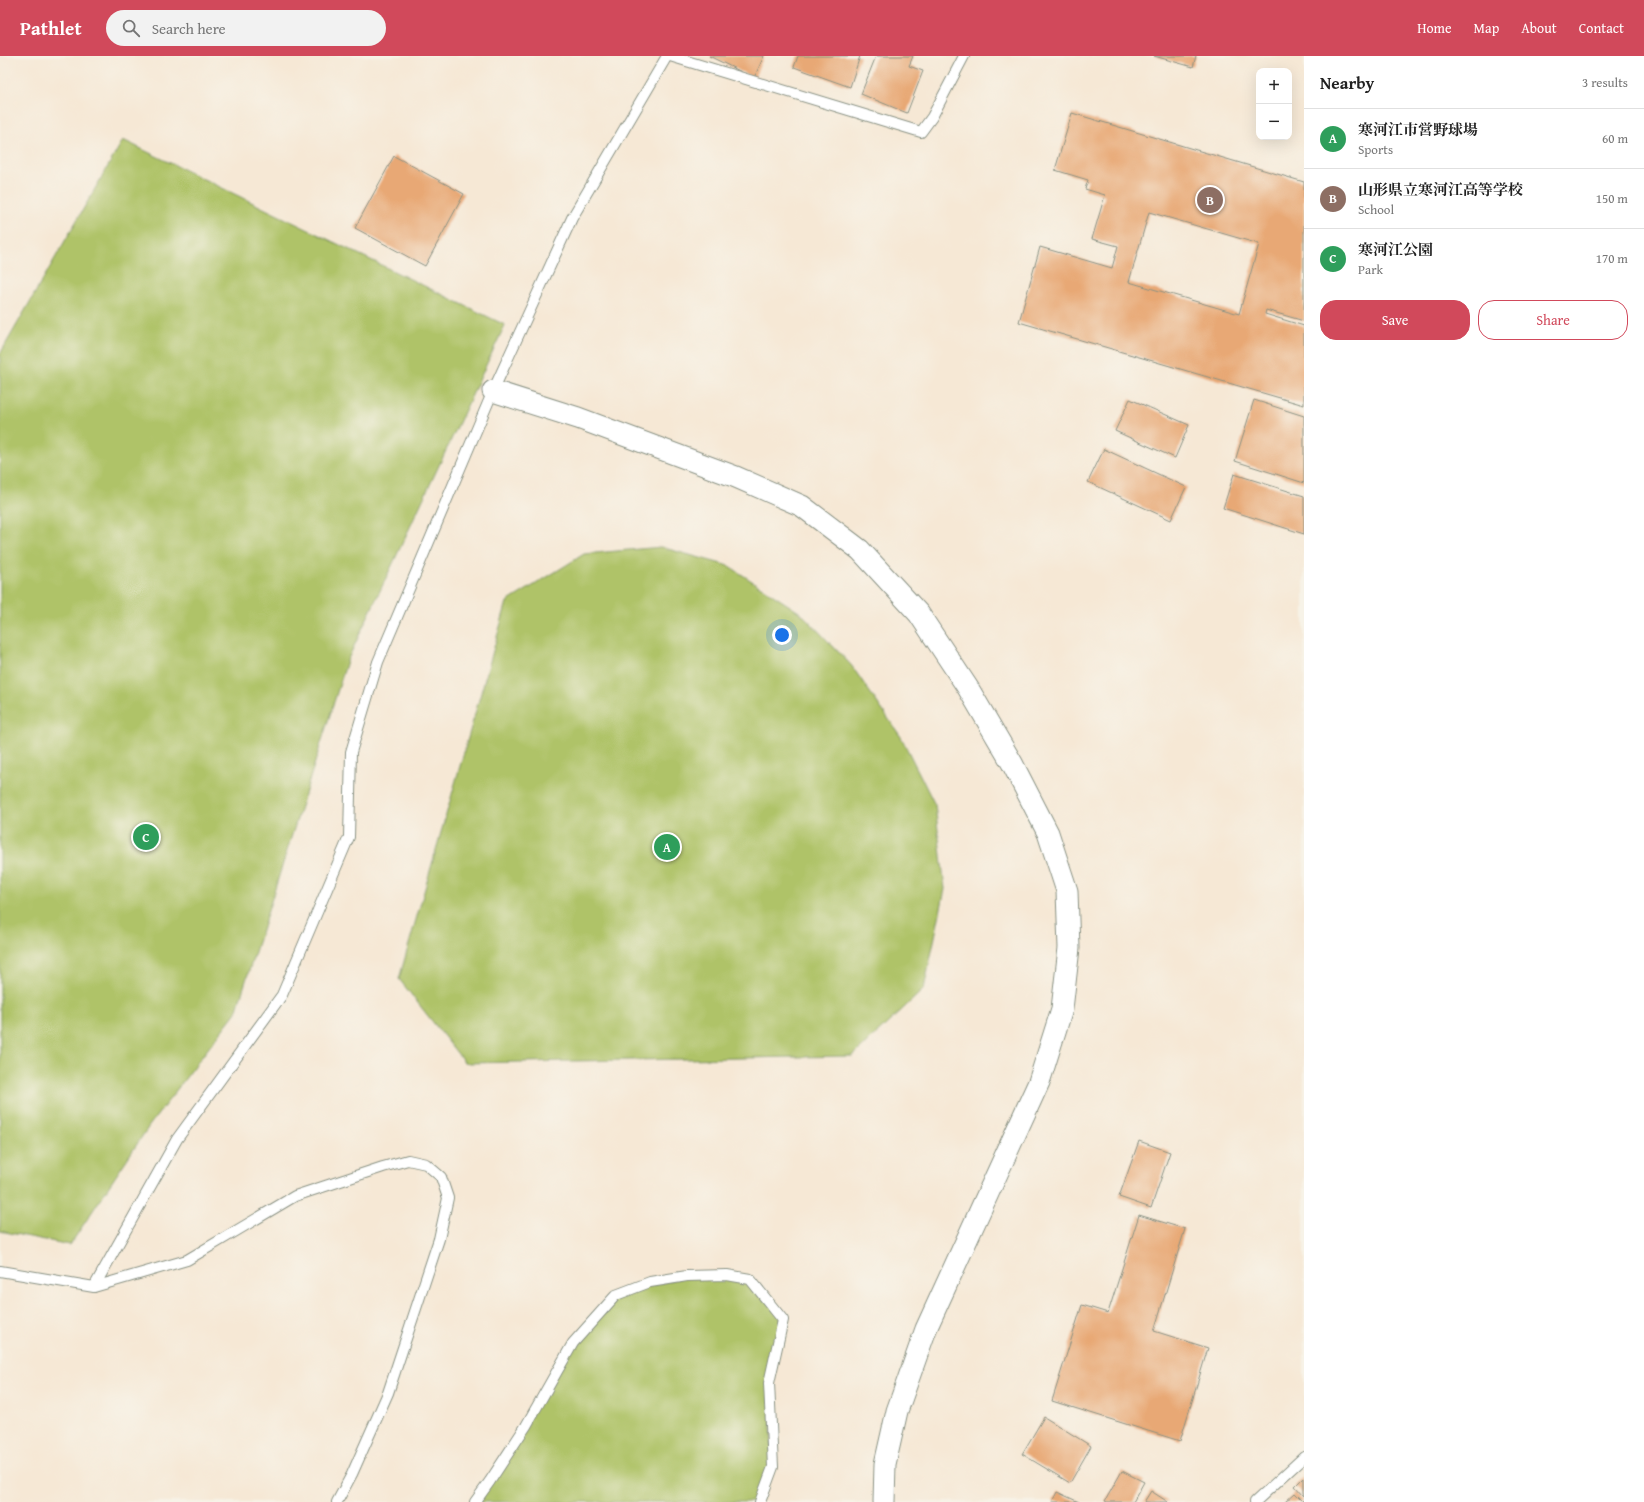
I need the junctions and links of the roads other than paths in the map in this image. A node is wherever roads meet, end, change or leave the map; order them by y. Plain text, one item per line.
1 (669, 56) edge
2 (964, 56) edge
3 (493, 390) junction
4 (0, 1271) edge
5 (94, 1287) junction
6 (1304, 1456) edge
7 (337, 1502) edge
8 (475, 1502) edge
9 (760, 1502) edge
10 (884, 1502) edge
11 (1255, 1502) edge

1 - 2 lane
1 - 3 lane
3 - 5 lane
3 - 10 street
4 - 5 lane
5 - 7 lane
6 - 11 lane
8 - 9 lane

